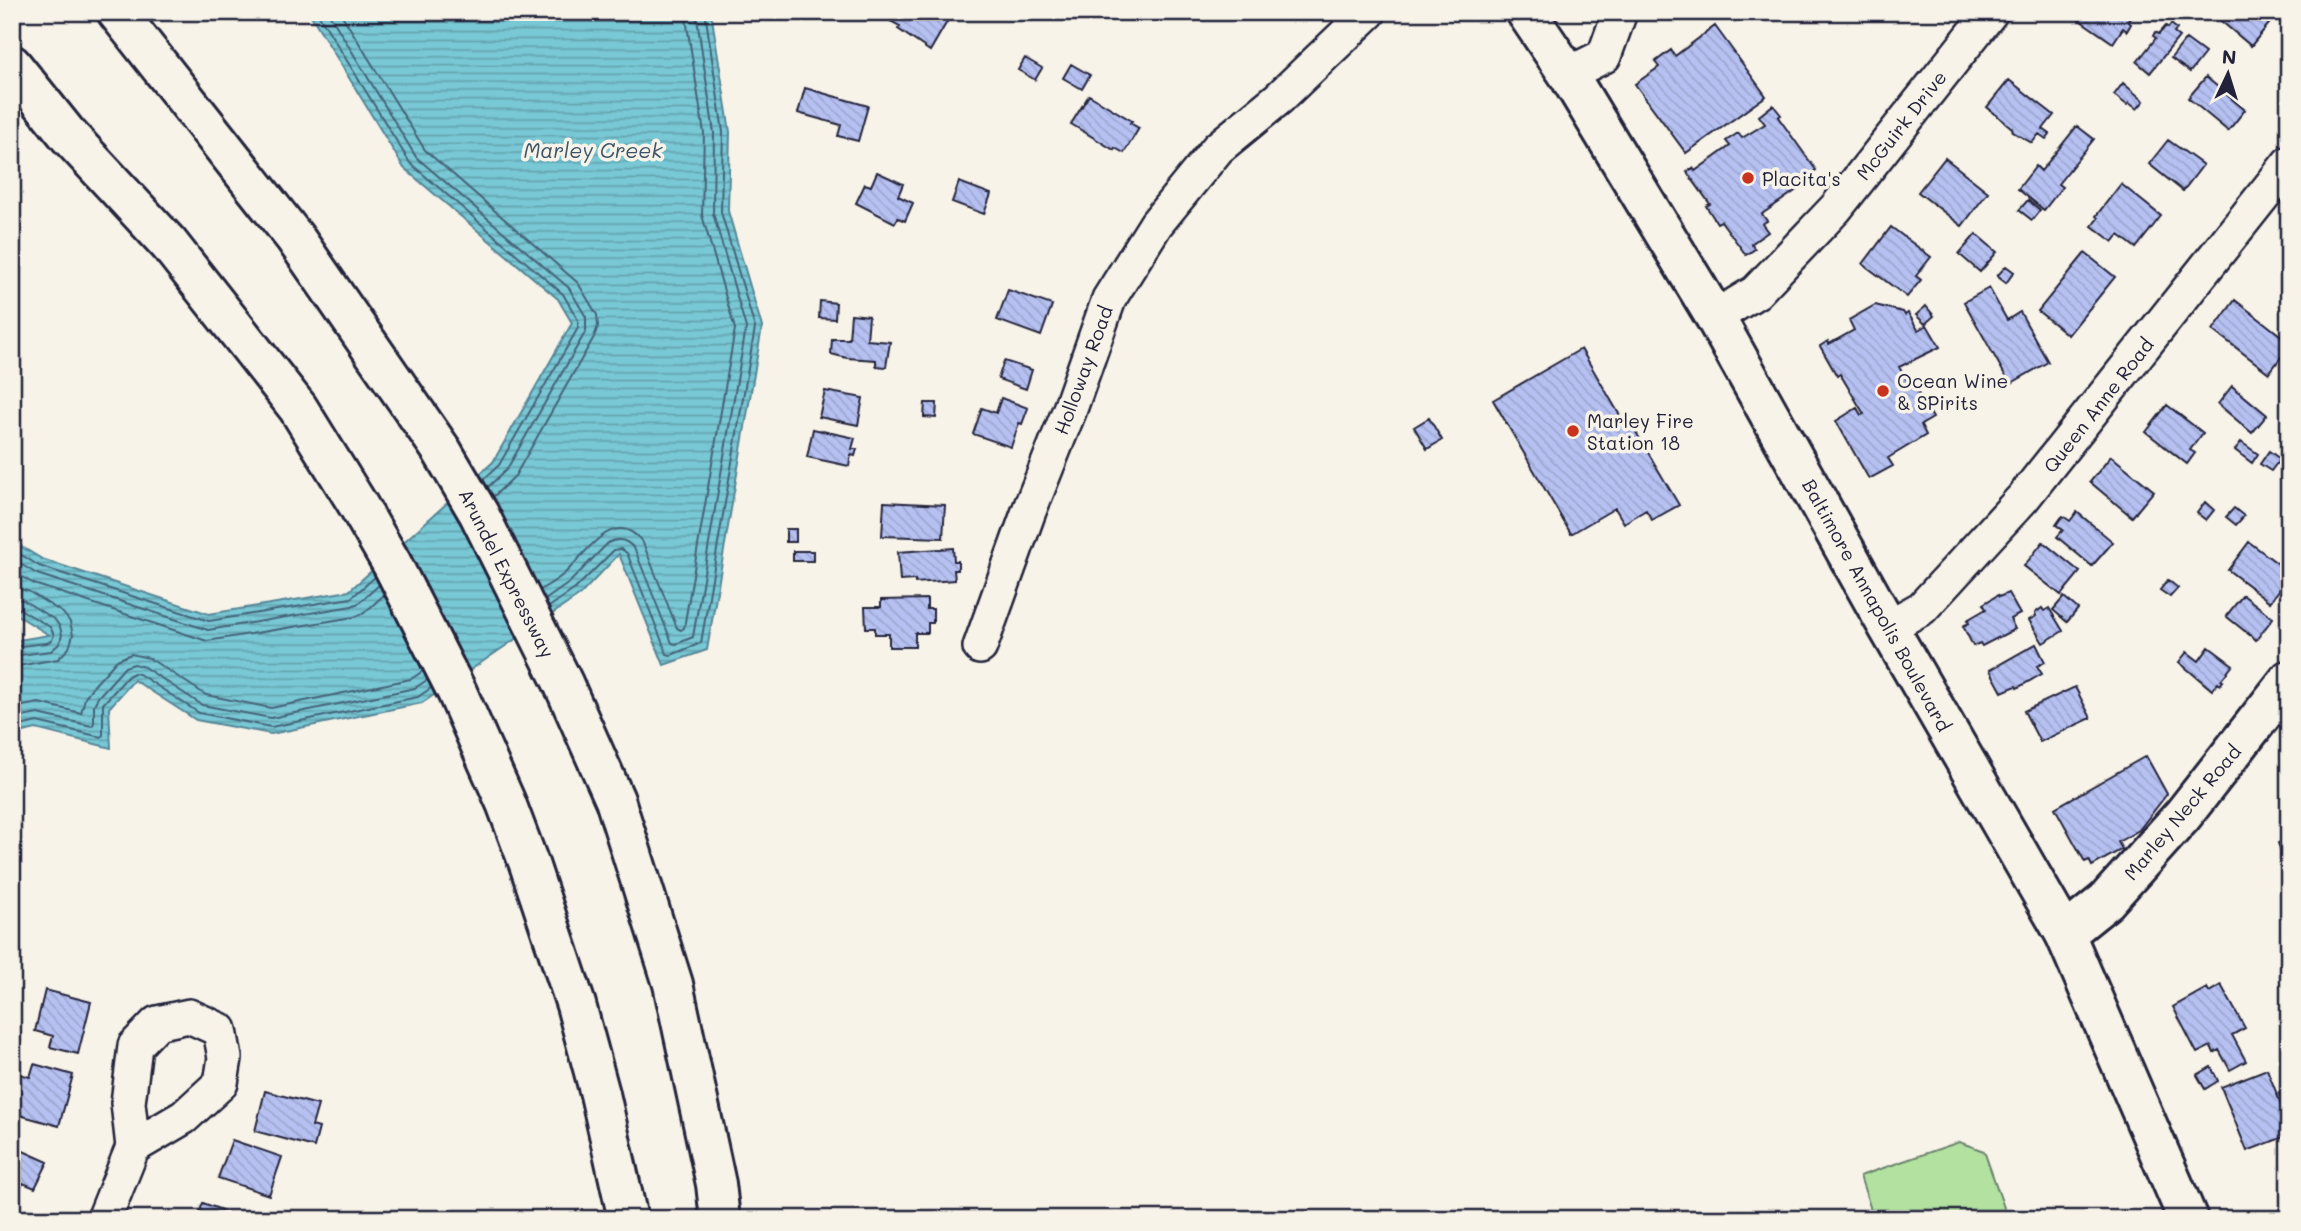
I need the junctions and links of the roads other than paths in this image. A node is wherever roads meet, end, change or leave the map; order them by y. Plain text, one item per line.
1 (117, 12) edge
2 (1369, 12) edge
3 (1526, 12) edge
4 (1620, 12) edge
5 (1990, 12) edge
6 (12, 65) edge
7 (1568, 74) junction
8 (2289, 163) edge
9 (1715, 317) junction
10 (1888, 627) junction
11 (980, 647) dead end
12 (2289, 680) edge
13 (2065, 934) junction
14 (133, 1147) dead end
15 (104, 1219) edge
16 (628, 1219) edge
17 (720, 1219) edge
18 (2188, 1219) edge

1 - 17 main road, Arundel Expressway
2 - 11 street, Holloway Road
3 - 7 main road, Baltimore Annapolis Boulevard
4 - 7 street
5 - 9 street, McGuirk Drive
6 - 16 main road
7 - 9 main road, Baltimore Annapolis Boulevard
8 - 10 street, Queen Anne Road
9 - 10 main road, Baltimore Annapolis Boulevard
10 - 13 main road, Baltimore Annapolis Boulevard
12 - 13 main road, Marley Neck Road
13 - 18 main road, Baltimore Annapolis Boulevard
14 - 15 street

